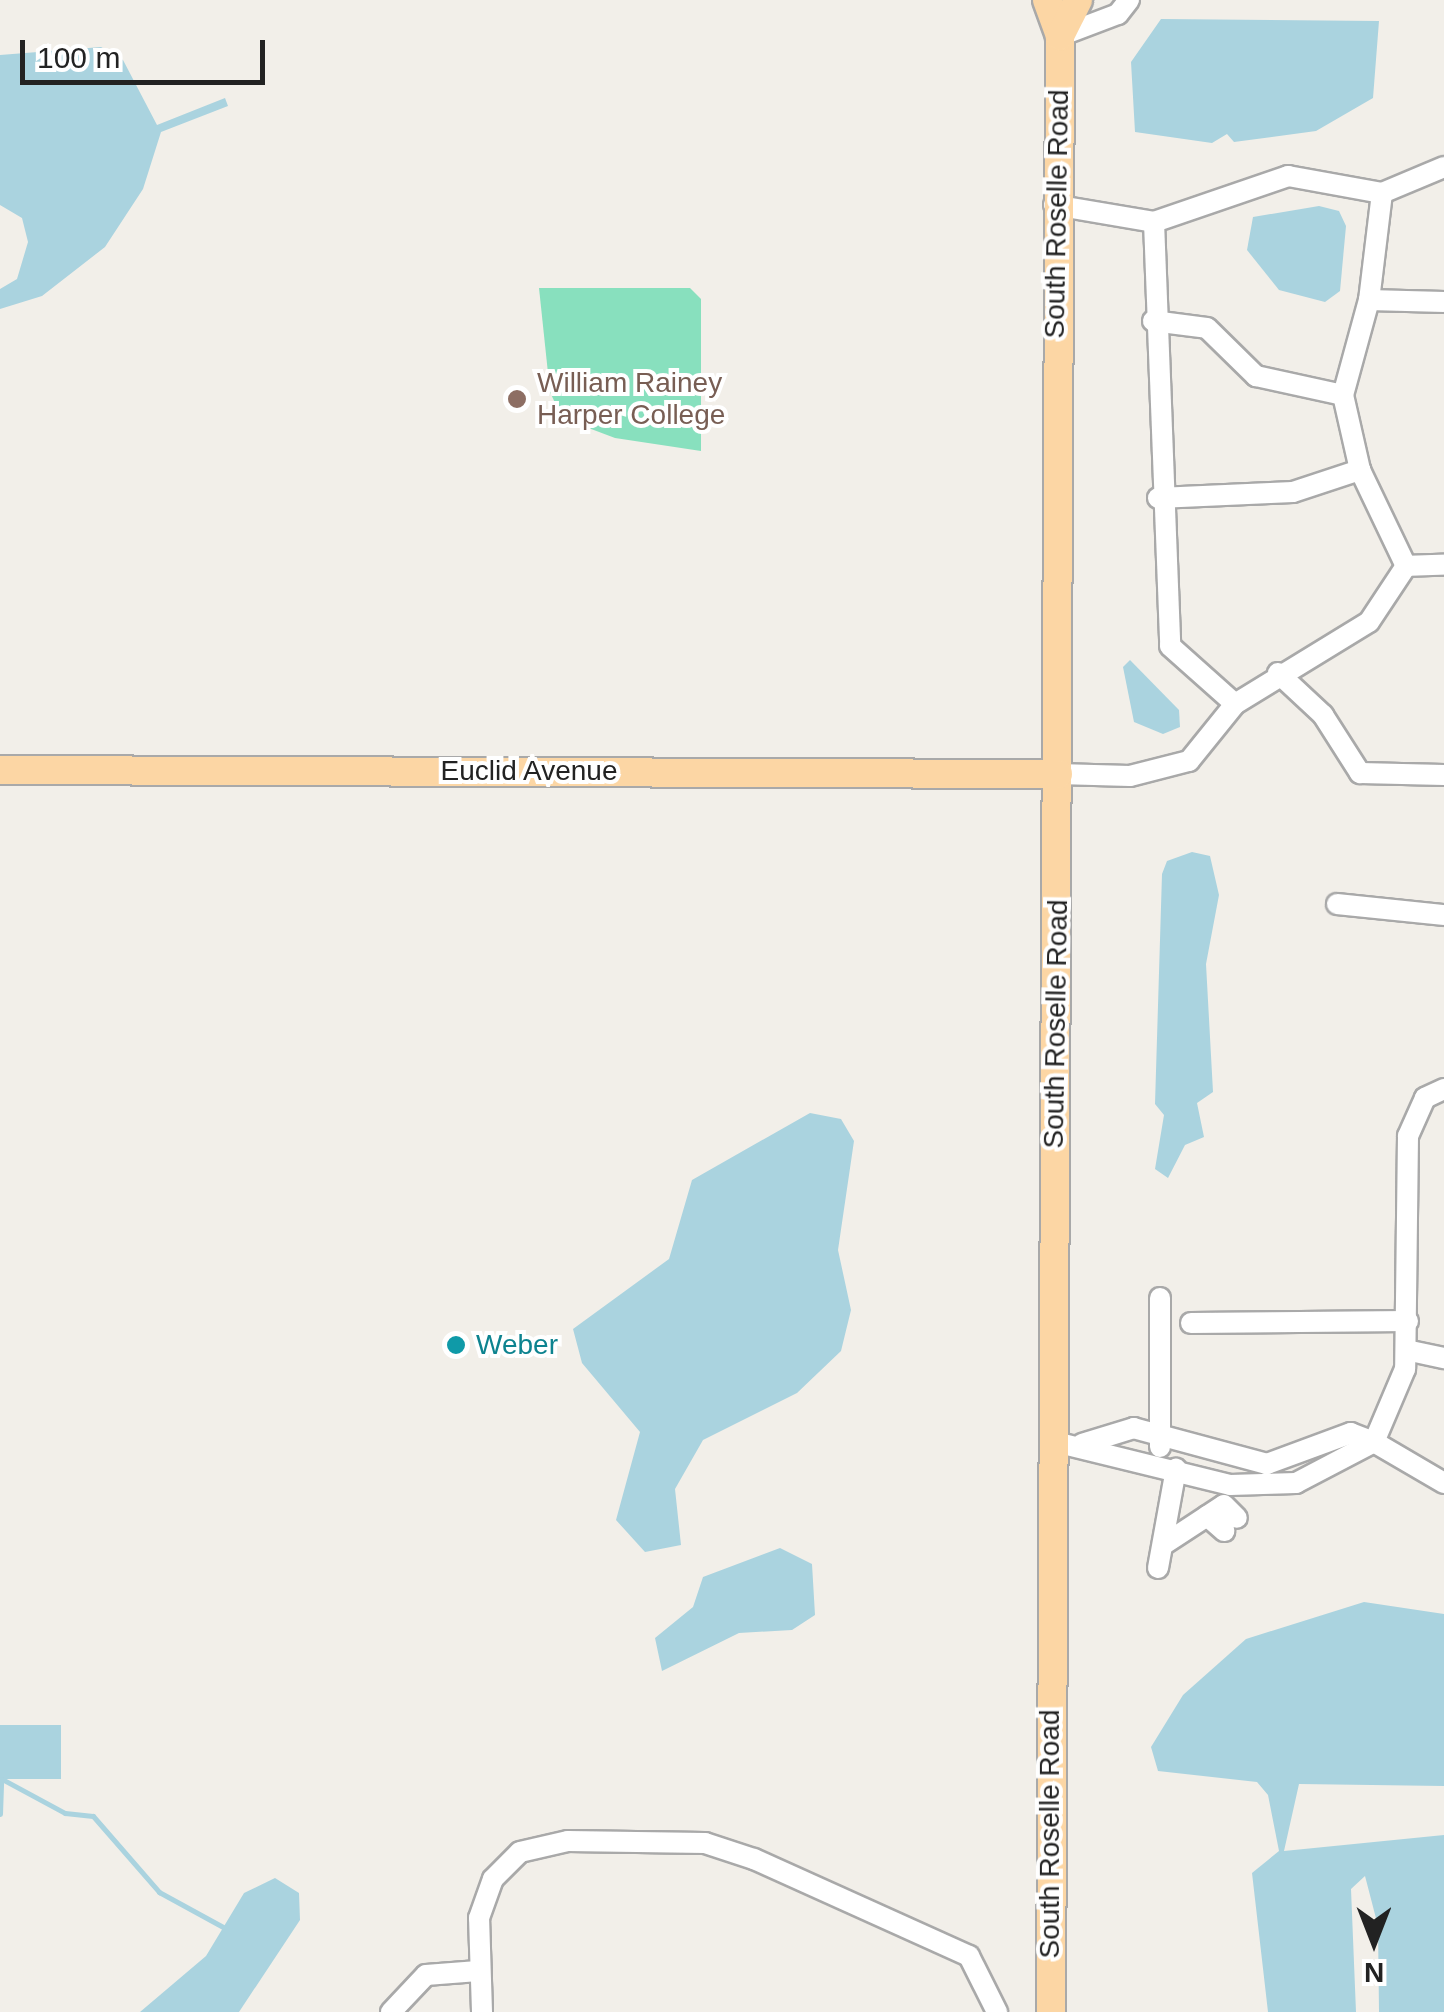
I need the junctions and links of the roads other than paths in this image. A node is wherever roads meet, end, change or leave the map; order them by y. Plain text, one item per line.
1 (1047, 0) edge
2 (1078, 0) edge
3 (1129, 0) edge
4 (1060, 36) junction
5 (1444, 167) edge
6 (1382, 192) junction
7 (1054, 205) junction
8 (1154, 222) junction
9 (1369, 300) junction
10 (1444, 302) edge
11 (1153, 320) junction
12 (1344, 395) junction
13 (1360, 470) junction
14 (1158, 498) junction
15 (1444, 565) edge
16 (1406, 566) junction
17 (1278, 673) junction
18 (1235, 704) junction
19 (0, 770) edge
20 (1058, 774) junction
21 (1444, 775) edge
22 (1337, 904) dead end
23 (1444, 915) edge
24 (1444, 1089) edge
25 (1160, 1298) dead end
26 (1408, 1322) junction
27 (1191, 1323) dead end
28 (1406, 1350) junction
29 (1444, 1358) edge
30 (1160, 1436) junction
31 (1051, 1441) junction
32 (1374, 1442) junction
33 (1082, 1444) junction
34 (1168, 1467) junction
35 (1444, 1484) edge
36 (1230, 1524) dead end
37 (478, 1970) junction
38 (390, 2012) edge
39 (482, 2012) edge
40 (997, 2012) edge
41 (1051, 2012) edge

1 - 4 main road, South Roselle Road
2 - 4 main road, South Roselle Road
3 - 4 street
4 - 7 main road, South Roselle Road
5 - 6 street
6 - 8 street
6 - 9 street
7 - 8 street
7 - 20 main road, South Roselle Road
8 - 11 street
9 - 10 street
9 - 12 street
11 - 12 street
11 - 14 street
12 - 13 street
13 - 14 street
13 - 16 street
14 - 18 street
15 - 16 street
16 - 17 street
17 - 18 street
17 - 21 street
18 - 20 street
19 - 20 main road, Euclid Avenue
20 - 31 main road, South Roselle Road
22 - 23 street
24 - 26 street
25 - 30 street
26 - 27 street
26 - 28 street
28 - 29 street
28 - 32 street
30 - 32 street
30 - 33 street
30 - 34 street
31 - 33 street
31 - 41 main road, South Roselle Road
32 - 34 street
32 - 35 street
33 - 34 street
34 - 36 street
37 - 38 street
37 - 39 street
37 - 40 street

